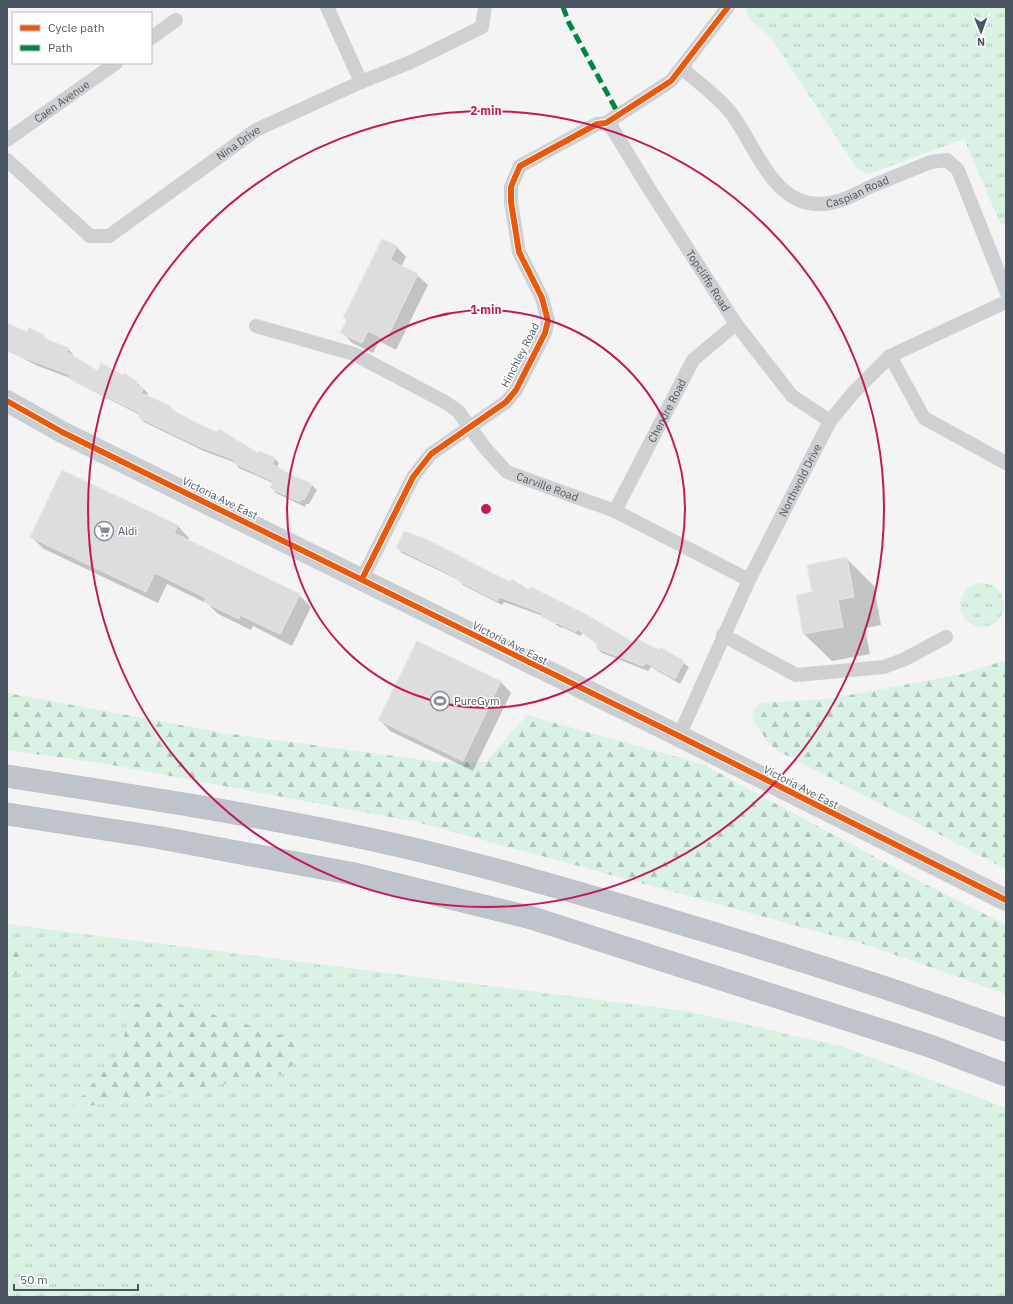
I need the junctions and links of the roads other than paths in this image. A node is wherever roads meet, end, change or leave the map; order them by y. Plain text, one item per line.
1 (327, 7) edge
2 (485, 7) edge
3 (722, 10) edge
4 (176, 20) dead end
5 (152, 37) edge
6 (115, 64) edge
7 (682, 68) junction
8 (362, 82) junction
9 (606, 123) junction
10 (7, 140) edge
11 (7, 160) edge
12 (1006, 291) edge
13 (1006, 302) edge
14 (736, 324) junction
15 (256, 326) dead end
16 (890, 356) junction
17 (7, 401) edge
18 (830, 421) junction
19 (470, 427) junction
20 (1006, 463) edge
21 (615, 511) junction
22 (362, 579) junction
23 (749, 580) junction
24 (723, 635) junction
25 (946, 637) dead end
26 (678, 736) junction
27 (7, 776) edge
28 (7, 814) edge
29 (1006, 900) edge
30 (1006, 1030) edge
31 (1006, 1075) edge

1 - 8 street
2 - 8 street, Nina Drive
3 - 7 street, Hinchley Road
4 - 5 street
6 - 10 street, Caen Avenue
7 - 9 street, Hinchley Road
7 - 12 street, Caspian Road
8 - 11 street, Nina Drive
9 - 14 street, Topcliffe Road
9 - 19 street, Hinchley Road
13 - 16 street, Northwold Drive
14 - 18 street, Topcliffe Road
14 - 21 street, Chendre Road
15 - 19 street, Carville Road
16 - 18 street, Northwold Drive
16 - 20 street
17 - 22 main road, Victoria Ave East
18 - 23 street, Northwold Drive
19 - 21 street, Carville Road
19 - 22 street, Hinchley Road
21 - 23 street, Carville Road
22 - 26 main road, Victoria Ave East
23 - 24 street, Northwold Drive
24 - 25 street
24 - 26 street, Northwold Drive
26 - 29 main road, Victoria Ave East
27 - 30 highway
28 - 31 highway

